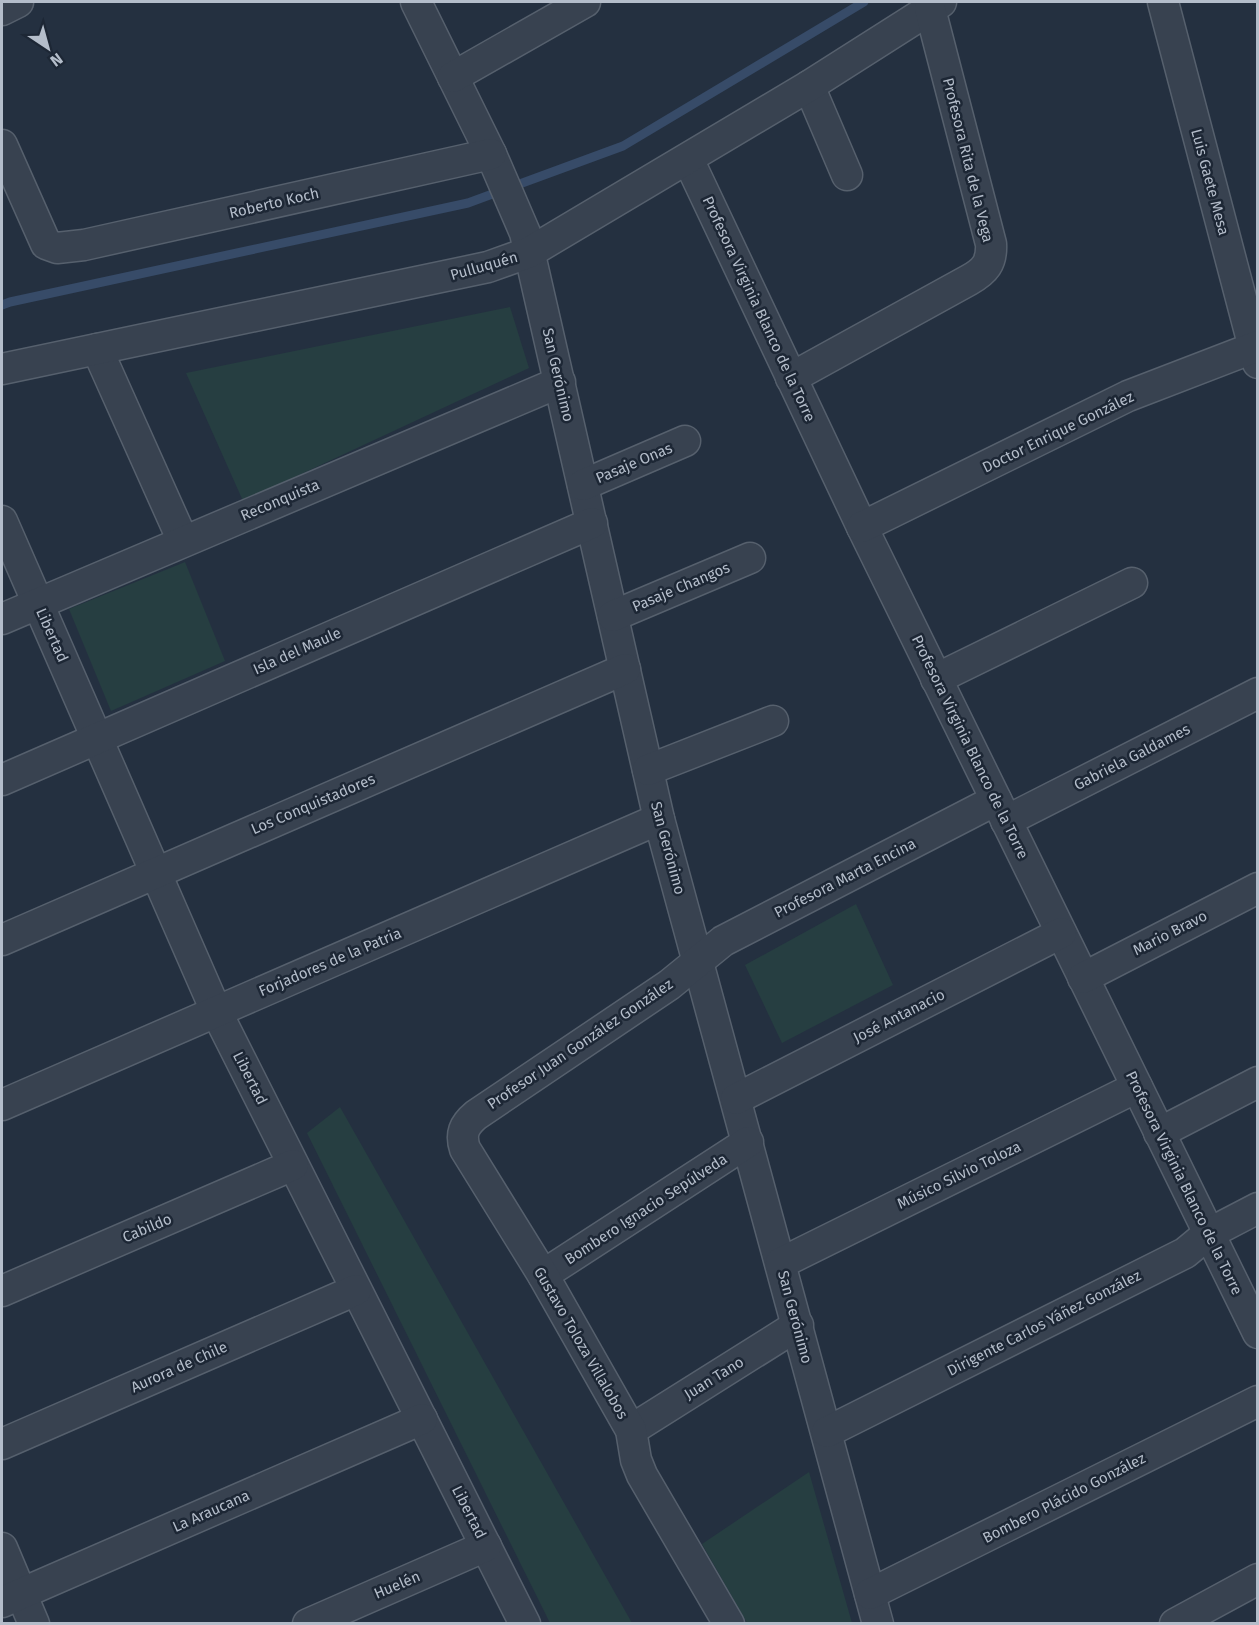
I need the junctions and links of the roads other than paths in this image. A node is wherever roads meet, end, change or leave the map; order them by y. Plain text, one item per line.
1 (18, 2) edge
2 (416, 2) edge
3 (585, 2) edge
4 (1163, 2) edge
5 (935, 5) edge
6 (2, 10) edge
7 (453, 77) junction
8 (809, 86) junction
9 (2, 145) edge
10 (688, 159) junction
11 (493, 162) junction
12 (847, 175) dead end
13 (530, 252) junction
14 (97, 349) junction
15 (1256, 352) edge
16 (2, 369) edge
17 (791, 378) junction
18 (560, 382) junction
19 (685, 441) dead end
20 (583, 485) junction
21 (2, 521) edge
22 (592, 523) junction
23 (862, 527) junction
24 (183, 541) junction
25 (750, 558) dead end
26 (1132, 583) dead end
27 (38, 603) junction
28 (613, 616) junction
29 (2, 619) edge
30 (625, 669) junction
31 (936, 679) junction
32 (1257, 693) edge
33 (772, 721) dead end
34 (97, 738) junction
35 (648, 770) junction
36 (2, 780) edge
37 (1001, 811) junction
38 (659, 819) junction
39 (156, 873) junction
40 (1257, 888) edge
41 (1061, 933) junction
42 (2, 940) edge
43 (698, 961) junction
44 (1083, 978) junction
45 (216, 1011) junction
46 (1257, 1082) edge
47 (1137, 1087) junction
48 (736, 1100) junction
49 (2, 1105) edge
50 (464, 1129) joint
51 (1159, 1133) junction
52 (748, 1142) junction
53 (293, 1165) junction
54 (1257, 1208) edge
55 (1208, 1234) junction
56 (781, 1263) junction
57 (543, 1275) junction
58 (356, 1290) junction
59 (2, 1291) edge
60 (798, 1325) junction
61 (1257, 1333) edge
62 (1257, 1401) edge
63 (422, 1419) junction
64 (631, 1430) junction
65 (827, 1432) junction
66 (2, 1444) edge
67 (486, 1546) junction
68 (2, 1548) edge
69 (1257, 1579) edge
70 (870, 1594) junction
71 (11, 1598) edge
72 (34, 1623) edge
73 (308, 1623) edge
74 (525, 1623) edge
75 (729, 1623) edge
76 (878, 1623) edge
77 (1175, 1623) edge

1 - 6 street
2 - 7 street, San Gerónimo
3 - 7 street
4 - 15 street, Luis Gaete Mesa
5 - 8 street, Pulluquén
5 - 17 street, Profesora Rita de la Vega
7 - 11 street, San Gerónimo
8 - 10 street, Pulluquén
8 - 12 street
9 - 11 street, Roberto Koch
10 - 13 street, Pulluquén
10 - 17 street, Profesora Virginia Blanco de la Torre
11 - 13 street, San Gerónimo
13 - 14 street, Pulluquén
13 - 18 street, San Gerónimo
14 - 16 street, Pulluquén
14 - 24 street
15 - 23 street, Doctor Enrique González
17 - 23 street, Profesora Virginia Blanco de la Torre
18 - 20 street, San Gerónimo
18 - 24 street, Reconquista
19 - 20 street, Pasaje Onas
20 - 22 street, San Gerónimo
21 - 27 street, Libertad
22 - 28 street, San Gerónimo
22 - 34 street, Isla del Maule
23 - 31 street, Profesora Virginia Blanco de la Torre
24 - 27 street, Reconquista
25 - 28 street, Pasaje Changos
26 - 31 street
27 - 29 street, Reconquista
27 - 34 street, Libertad
28 - 30 street, San Gerónimo
30 - 35 street, San Gerónimo
30 - 39 street, Los Conquistadores
31 - 37 street, Profesora Virginia Blanco de la Torre
32 - 37 street, Gabriela Galdames
33 - 35 street
34 - 36 street, Isla del Maule
34 - 39 street, Libertad
35 - 38 street, San Gerónimo
37 - 41 street, Profesora Virginia Blanco de la Torre
37 - 43 street, Profesora Marta Encina
38 - 43 street, San Gerónimo
38 - 45 street, Forjadores de la Patria
39 - 42 street, Los Conquistadores
39 - 45 street, Libertad
40 - 44 street, Mario Bravo
41 - 44 street, Profesora Virginia Blanco de la Torre
41 - 48 street, José Antanacio
43 - 48 street, San Gerónimo
43 - 50 street, Profesor Juan González González
44 - 47 street, Profesora Virginia Blanco de la Torre
45 - 49 street, Forjadores de la Patria
45 - 53 street, Libertad
46 - 51 street
47 - 51 street, Profesora Virginia Blanco de la Torre
47 - 56 street, Músico Silvio Toloza
48 - 52 street, San Gerónimo
50 - 57 street, Gustavo Toloza Villalobos
51 - 55 street, Profesora Virginia Blanco de la Torre
52 - 56 street, San Gerónimo
52 - 57 street, Bombero Ignacio Sepúlveda
53 - 58 street, Libertad
53 - 59 street, Cabildo
54 - 55 street, Dirigente Carlos Yáñez González
55 - 61 street, Profesora Virginia Blanco de la Torre
55 - 65 street, Dirigente Carlos Yáñez González
56 - 60 street, San Gerónimo
57 - 64 street, Gustavo Toloza Villalobos
58 - 63 street, Libertad
58 - 66 street, Aurora de Chile
60 - 64 street, Juan Tano
60 - 65 street, San Gerónimo
62 - 70 street, Bombero Plácido González
63 - 67 street, Libertad
63 - 71 street, La Araucana
64 - 75 street, Gustavo Toloza Villalobos
65 - 70 street, San Gerónimo
67 - 73 street, Huelén
67 - 74 street, Libertad
68 - 71 street
69 - 77 street
70 - 76 street, San Gerónimo
71 - 72 street

